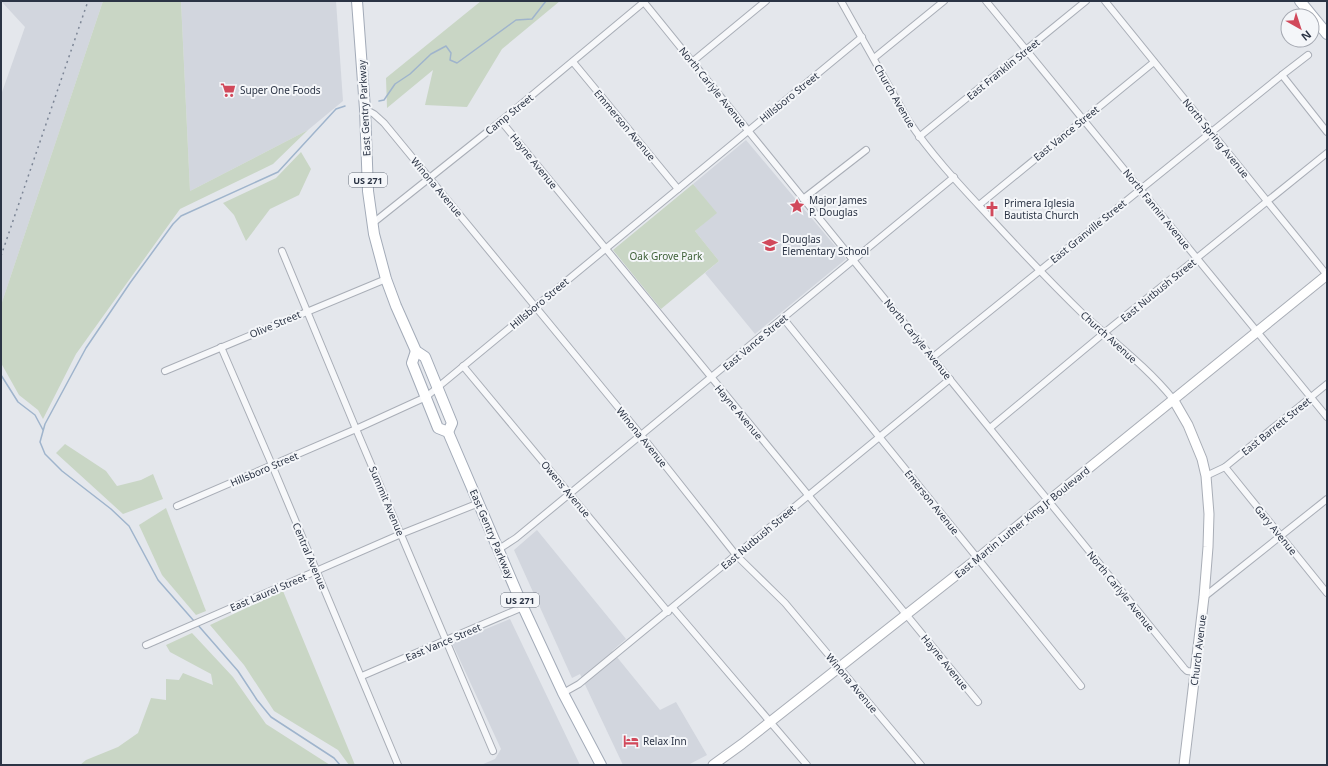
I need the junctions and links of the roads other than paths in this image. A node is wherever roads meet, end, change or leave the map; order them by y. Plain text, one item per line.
1 (357, 1) edge
2 (643, 1) edge
3 (766, 1) edge
4 (841, 1) edge
5 (944, 1) edge
6 (986, 1) edge
7 (1086, 1) edge
8 (1105, 1) edge
9 (1300, 1) edge
10 (1327, 34) edge
11 (862, 37) junction
12 (1027, 50) junction
13 (1308, 55) dead end
14 (874, 58) junction
15 (573, 62) junction
16 (692, 62) junction
17 (1154, 62) junction
18 (1282, 75) junction
19 (365, 109) junction
20 (1083, 118) junction
21 (501, 121) junction
22 (748, 131) junction
23 (1212, 132) junction
24 (1327, 132) edge
25 (919, 136) junction
26 (866, 150) dead end
27 (1327, 153) edge
28 (954, 177) junction
29 (430, 178) junction
30 (1141, 188) junction
31 (678, 189) junction
32 (803, 199) junction
33 (1268, 202) junction
34 (979, 205) junction
35 (373, 223) junction
36 (606, 248) junction
37 (282, 251) dead end
38 (1197, 258) junction
39 (853, 260) junction
40 (1039, 271) junction
41 (1327, 275) edge
42 (386, 279) junction
43 (536, 306) junction
44 (307, 311) junction
45 (783, 318) junction
46 (1257, 331) junction
47 (1104, 333) junction
48 (221, 347) junction
49 (416, 351) junction
50 (933, 357) junction
51 (463, 366) junction
52 (164, 370) dead end
53 (711, 378) junction
54 (950, 379) junction
55 (1327, 384) edge
56 (438, 387) junction
57 (426, 397) junction
58 (1311, 398) junction
59 (1173, 399) junction
60 (1327, 417) edge
61 (990, 428) junction
62 (356, 429) junction
63 (448, 432) junction
64 (641, 435) junction
65 (880, 437) junction
66 (272, 465) junction
67 (1225, 467) junction
68 (1206, 476) junction
69 (570, 494) junction
70 (808, 495) junction
71 (1327, 499) edge
72 (1049, 500) junction
73 (479, 503) junction
74 (177, 506) dead end
75 (401, 534) junction
76 (1281, 537) junction
77 (499, 549) junction
78 (736, 555) junction
79 (978, 558) junction
80 (316, 571) junction
81 (1327, 593) edge
82 (1204, 597) junction
83 (523, 607) junction
84 (670, 610) junction
85 (906, 615) junction
86 (447, 640) junction
87 (146, 645) dead end
88 (838, 667) junction
89 (1194, 672) junction
90 (362, 676) junction
91 (1081, 686) dead end
92 (563, 693) junction
93 (978, 702) dead end
94 (770, 722) junction
95 (493, 751) dead end
96 (398, 765) edge
97 (601, 765) edge
98 (712, 765) edge
99 (807, 765) edge
100 (921, 765) edge
101 (1184, 765) edge

1 - 19 main road, East Gentry Parkway / US 271
2 - 15 street, Camp Street
2 - 16 street, North Carlyle Avenue
3 - 16 street
4 - 11 street, Church Avenue
5 - 14 street
6 - 12 street, North Fannin Avenue
7 - 12 street, East Franklin Street
8 - 17 street, North Spring Avenue
9 - 10 main road
11 - 14 street, Church Avenue
11 - 22 street, Hillsboro Street
12 - 20 street, North Fannin Avenue
12 - 25 street, East Franklin Street
13 - 18 street, East Granville Street
14 - 25 street, Church Avenue
15 - 21 street, Camp Street
15 - 31 street, Emmerson Avenue
16 - 22 street, North Carlyle Avenue
17 - 20 street, East Vance Street
17 - 23 street, North Spring Avenue
18 - 23 street, East Granville Street
18 - 24 street
19 - 29 street, Winona Avenue
19 - 35 main road, East Gentry Parkway / US 271
20 - 30 street, North Fannin Avenue
20 - 34 street, East Vance Street
21 - 29 street, Camp Street
21 - 36 street, Hayne Avenue
22 - 31 street, Hillsboro Street
22 - 32 street, North Carlyle Avenue
23 - 30 street, East Granville Street
23 - 33 street, North Spring Avenue
25 - 28 street, Church Avenue
26 - 32 street
27 - 33 street, East Nutbush Street
28 - 34 street, Church Avenue
28 - 39 street, East Vance Street
29 - 35 street, Camp Street
29 - 43 street, Winona Avenue
30 - 38 street, North Fannin Avenue
30 - 40 street, East Granville Street
31 - 36 street, Hillsboro Street
32 - 39 street, North Carlyle Avenue
33 - 38 street, East Nutbush Street
33 - 41 street, North Spring Avenue
34 - 40 street, Church Avenue
35 - 42 main road, East Gentry Parkway / US 271
36 - 43 street, Hillsboro Street
36 - 53 street, Hayne Avenue
37 - 44 street, Summit Avenue
38 - 46 street, North Fannin Avenue
38 - 47 street, East Nutbush Street
39 - 45 street, East Vance Street
39 - 50 street, North Carlyle Avenue
40 - 47 street, Church Avenue
40 - 50 street, East Granville Street
41 - 46 main road, East Martin Luther King Jr Boulevard
42 - 44 street, Olive Street
42 - 49 main road, East Gentry Parkway / US 271
43 - 51 street, Hillsboro Street
43 - 64 street, Winona Avenue
44 - 48 street, Olive Street
44 - 62 street, Summit Avenue
45 - 53 street, East Vance Street
45 - 65 street, Emerson Avenue
46 - 58 street, North Fannin Avenue
46 - 59 main road, East Martin Luther King Jr Boulevard
47 - 59 street, Church Avenue
47 - 61 street, East Nutbush Street
48 - 52 street, Olive Street
48 - 66 street, Central Avenue
49 - 56 main road, East Gentry Parkway / US 271
49 - 57 main road, East Gentry Parkway / US 271
50 - 54 street, North Carlyle Avenue
51 - 56 street, Hillsboro Street
51 - 69 street, Owens Avenue
53 - 64 street, East Vance Street
53 - 70 street, Hayne Avenue
54 - 61 street, North Carlyle Avenue
54 - 65 street, East Nutbush Street
55 - 58 street, East Barrett Street
56 - 57 street, Hillsboro Street
56 - 63 main road, East Gentry Parkway / US 271
57 - 62 street, Hillsboro Street
57 - 63 main road, East Gentry Parkway / US 271
58 - 60 street, North Fannin Avenue
58 - 67 street, East Barrett Street
59 - 68 main road, Church Avenue
59 - 72 main road, East Martin Luther King Jr Boulevard
61 - 72 street, North Carlyle Avenue
62 - 66 street, Hillsboro Street
62 - 75 street, Summit Avenue
63 - 73 main road, East Gentry Parkway / US 271
64 - 69 street, East Vance Street
64 - 78 street, Winona Avenue
65 - 70 street, East Nutbush Street
65 - 79 street, Emerson Avenue
66 - 74 street, Hillsboro Street
66 - 80 street, Central Avenue
67 - 68 street, East Barrett Street
67 - 76 street, Gary Avenue
68 - 82 main road, Church Avenue
69 - 77 street, East Vance Street
69 - 84 street, Owens Avenue
70 - 78 street, East Nutbush Street
70 - 85 street, Hayne Avenue
71 - 76 street
72 - 79 main road, East Martin Luther King Jr Boulevard
72 - 89 street, North Carlyle Avenue
73 - 75 street, East Laurel Street
73 - 77 main road, East Gentry Parkway / US 271
75 - 80 street, East Laurel Street
75 - 86 street, Summit Avenue
76 - 81 street, Gary Avenue
76 - 82 street
77 - 83 main road, East Gentry Parkway / US 271
78 - 84 street, East Nutbush Street
78 - 88 street, Winona Avenue
79 - 85 main road, East Martin Luther King Jr Boulevard
79 - 91 street, Emerson Avenue
80 - 87 street, East Laurel Street
80 - 90 street, Central Avenue
82 - 89 main road, Church Avenue
83 - 86 street, East Vance Street
83 - 92 main road, East Gentry Parkway / US 271
84 - 92 street, East Nutbush Street
84 - 94 street, Owens Avenue
85 - 88 main road, East Martin Luther King Jr Boulevard
85 - 93 street, Hayne Avenue
86 - 90 street, East Vance Street
86 - 95 street, Summit Avenue
88 - 94 main road, East Martin Luther King Jr Boulevard
88 - 100 street, Winona Avenue
89 - 101 main road, Church Avenue
90 - 96 street, Central Avenue
92 - 97 main road, East Gentry Parkway / US 271
94 - 98 main road, East Martin Luther King Jr Boulevard
94 - 99 street, Owens Avenue

